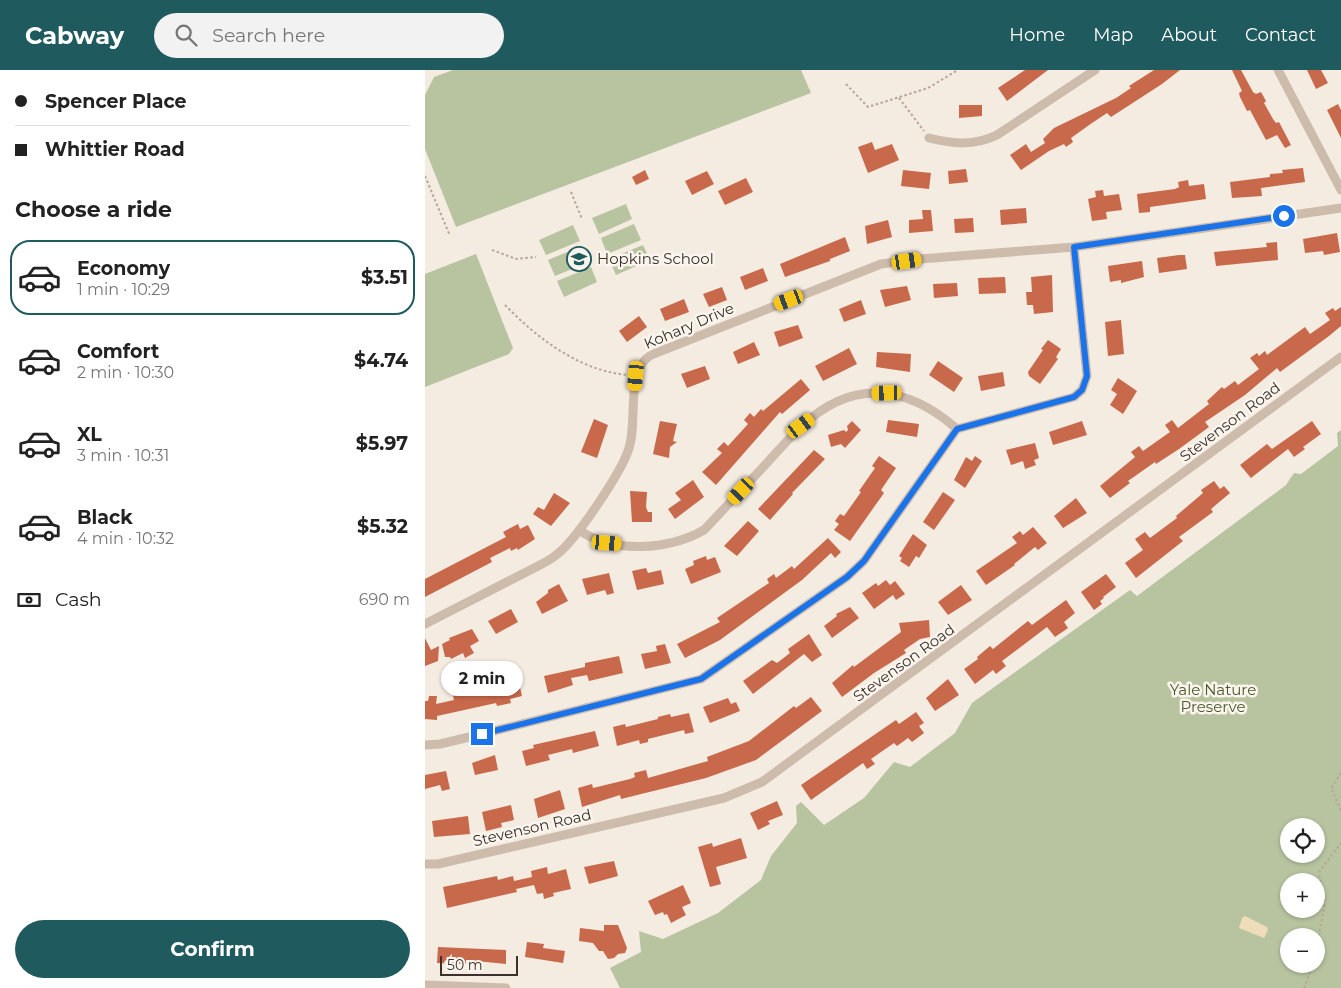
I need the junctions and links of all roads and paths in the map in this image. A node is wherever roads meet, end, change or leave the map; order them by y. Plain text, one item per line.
1 (958, 70) edge
2 (1095, 70) edge
3 (1278, 70) edge
4 (846, 84) dead end
5 (899, 98) junction
6 (929, 138) joint
7 (425, 176) edge
8 (1341, 190) edge
9 (571, 192) dead end
10 (1341, 208) edge
11 (582, 219) dead end
12 (450, 236) dead end
13 (1074, 247) junction
14 (492, 250) dead end
15 (536, 257) dead end
16 (505, 305) dead end
17 (1341, 357) edge
18 (636, 376) junction
19 (957, 429) junction
20 (579, 530) junction
21 (425, 624) edge
22 (425, 745) edge
23 (1341, 773) edge
24 (1341, 811) edge
25 (1341, 843) edge
26 (425, 864) edge
27 (1320, 928) edge
28 (1310, 973) edge
29 (425, 985) edge
30 (506, 988) edge
31 (1304, 988) edge

1 - 5 path
2 - 6 street
3 - 8 street
4 - 5 path
5 - 6 path
7 - 12 path
9 - 11 path
10 - 13 street, Kohary Drive
13 - 18 street, Kohary Drive
13 - 19 street
14 - 15 path
16 - 18 path
17 - 26 street, Stevenson Road
18 - 20 street
19 - 20 street
19 - 22 street
20 - 21 street
23 - 24 path
25 - 27 path
28 - 31 path
29 - 30 street

